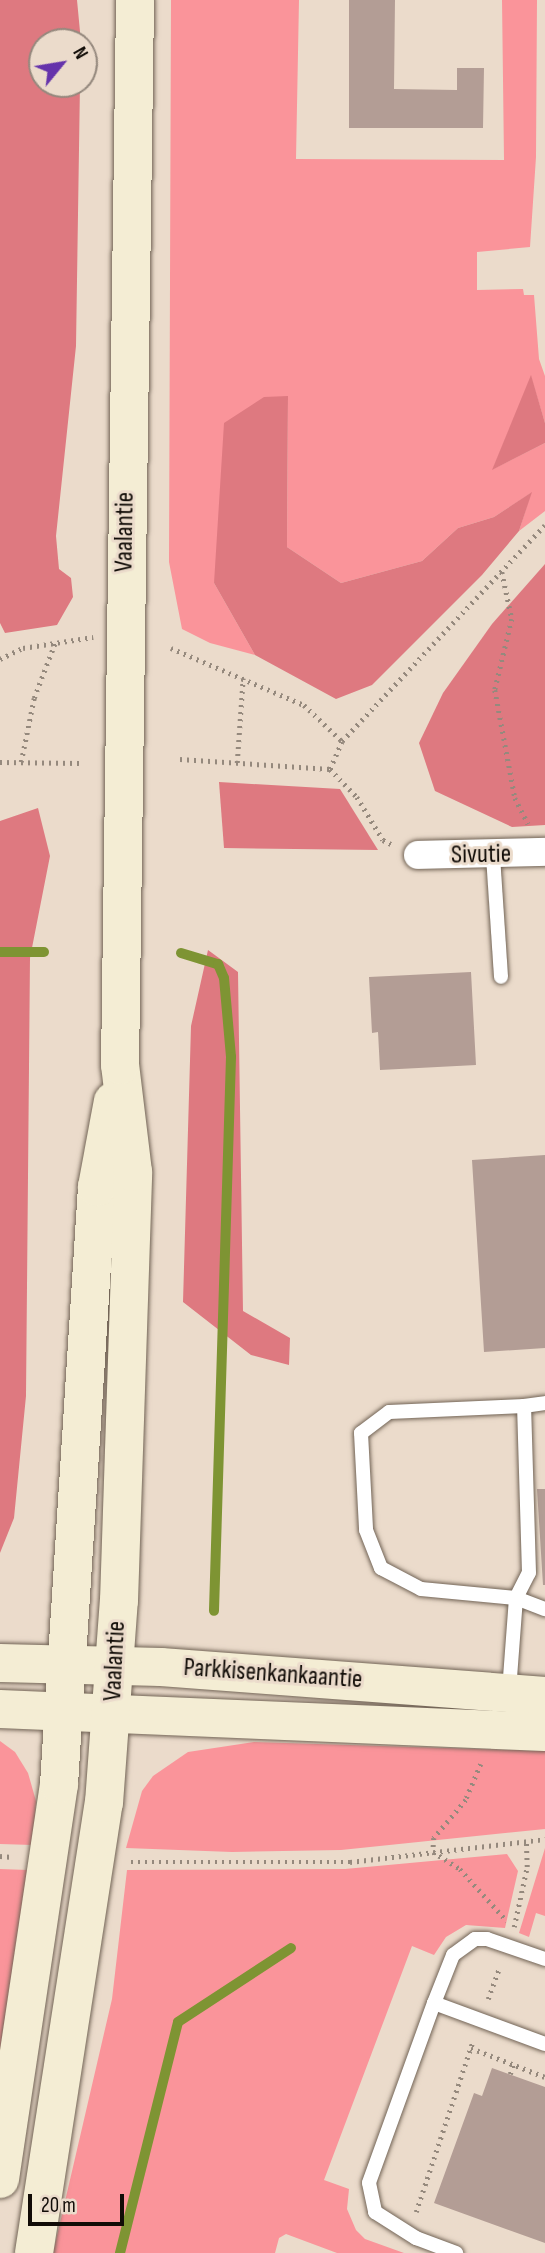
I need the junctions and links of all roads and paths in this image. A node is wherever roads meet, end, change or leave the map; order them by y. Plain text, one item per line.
1 (135, 0) edge
2 (545, 525) edge
3 (502, 571) junction
4 (93, 637) dead end
5 (55, 643) junction
6 (171, 648) dead end
7 (0, 659) edge
8 (243, 678) junction
9 (341, 741) junction
10 (180, 759) dead end
11 (0, 762) edge
12 (21, 762) junction
13 (237, 763) junction
14 (79, 764) dead end
15 (330, 769) junction
16 (538, 840) edge
17 (418, 855) joint
18 (492, 856) junction
19 (501, 977) dead end
20 (120, 1065) junction
21 (545, 1403) edge
22 (524, 1406) junction
23 (516, 1598) junction
24 (545, 1609) edge
25 (0, 1663) edge
26 (68, 1663) junction
27 (115, 1665) junction
28 (0, 1709) edge
29 (64, 1714) junction
30 (517, 1714) edge
31 (112, 1717) junction
32 (545, 1839) edge
33 (433, 1852) junction
34 (129, 1862) dead end
35 (511, 1935) dead end
36 (545, 1959) edge
37 (434, 2003) junction
38 (545, 2044) edge
39 (471, 2048) dead end
40 (545, 2077) edge
41 (0, 2179) edge
42 (34, 2253) edge
43 (456, 2253) edge

1 - 20 street, Vaalantie
2 - 3 path
3 - 9 path
3 - 16 path
4 - 5 path
5 - 7 path
5 - 12 path
6 - 8 path
8 - 9 path
8 - 13 path
9 - 15 path
10 - 13 path
11 - 12 path
12 - 14 path
13 - 15 path
15 - 17 path
16 - 18 street, Sivutie
17 - 18 street, Sivutie
18 - 19 lane
20 - 26 street, Vaalantie
20 - 27 street, Vaalantie
21 - 22 lane
22 - 23 lane
22 - 23 lane
23 - 24 lane
23 - 30 lane
25 - 26 street, Parkkisenkankaantie
26 - 27 street, Parkkisenkankaantie
26 - 29 street, Vaalantie
27 - 30 street, Parkkisenkankaantie
27 - 31 street, Vaalantie
28 - 29 street, Parkkisenkankaantie
29 - 31 street, Parkkisenkankaantie
29 - 41 street, Vaalantie
30 - 31 street, Parkkisenkankaantie
30 - 33 path
31 - 42 street, Vaalantie
32 - 33 path
33 - 34 path
33 - 35 path
36 - 37 lane
37 - 38 lane
37 - 43 lane
39 - 40 path

